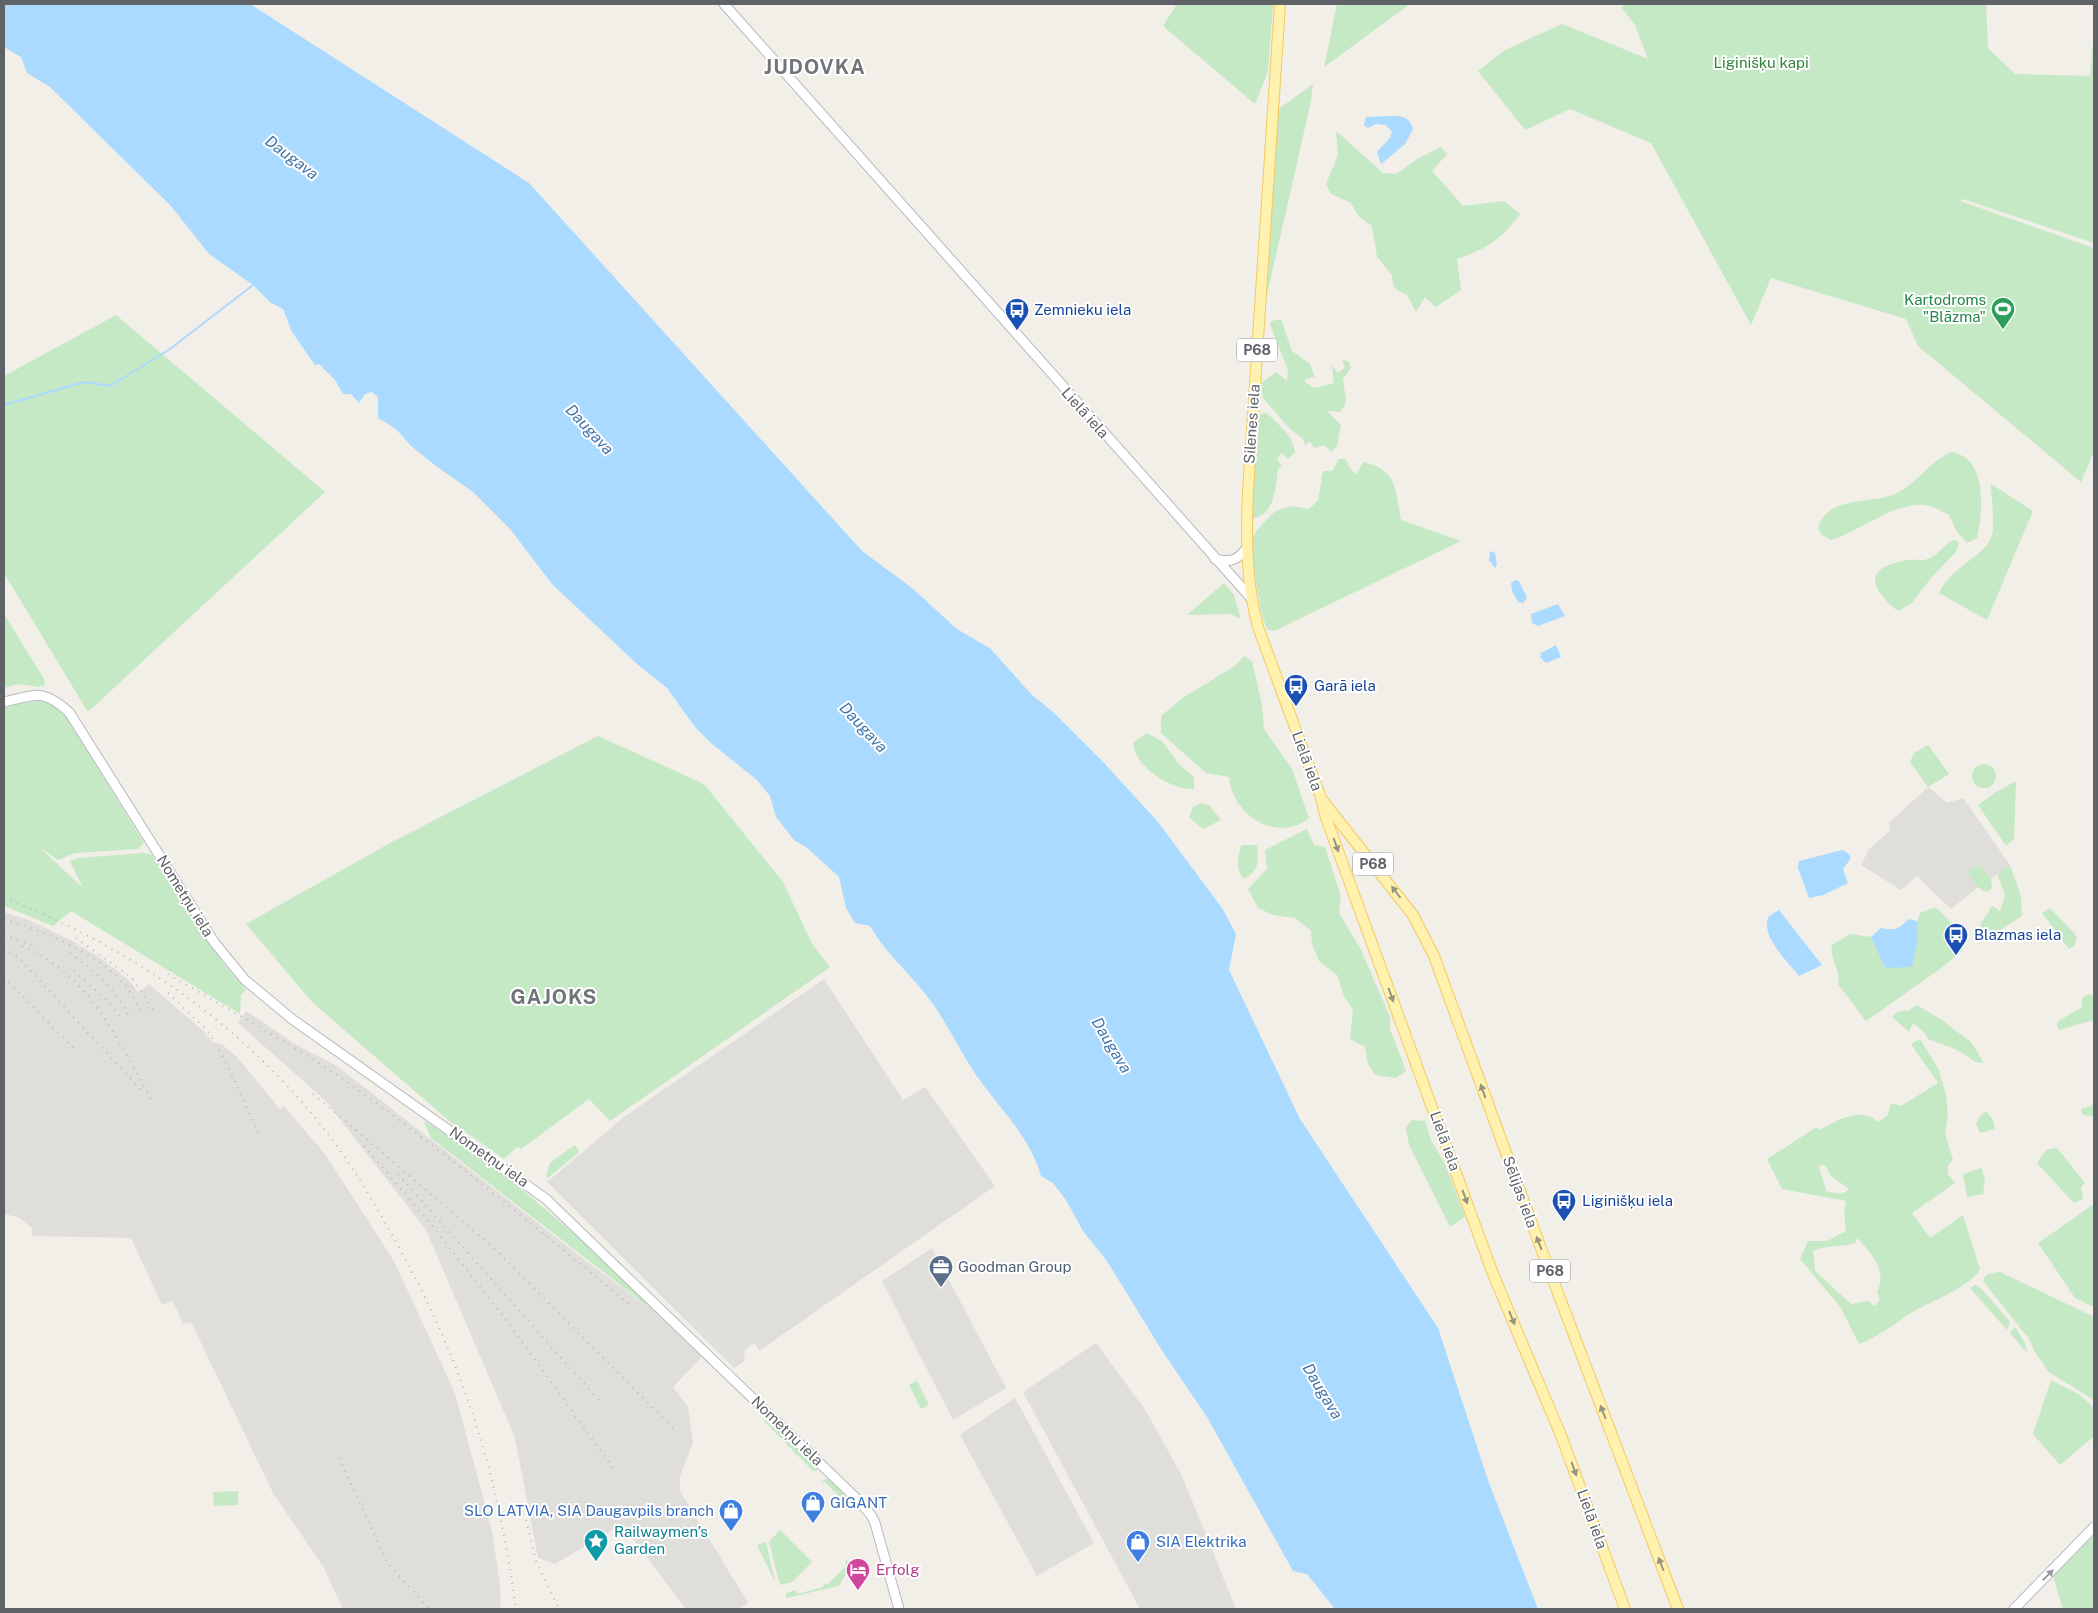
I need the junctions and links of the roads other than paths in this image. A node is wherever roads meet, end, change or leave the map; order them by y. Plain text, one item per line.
1 (724, 4) edge
2 (1280, 4) edge
3 (1247, 547) junction
4 (1215, 559) junction
5 (1251, 598) junction
6 (4, 702) edge
7 (1321, 798) junction
8 (2094, 1527) edge
9 (899, 1609) edge
10 (1625, 1609) edge
11 (1678, 1609) edge
12 (2014, 1609) edge

1 - 4 street, Lielā iela
2 - 3 main road, Silenes iela / P68
3 - 4 street
3 - 5 main road, Silenes iela / P68
4 - 5 street, Lielā iela
5 - 7 main road, Lielā iela / P68
6 - 9 street, Nometņu iela
7 -> 10 main road, Lielā iela / P68
11 -> 7 main road, Sēlijas iela / P68
12 -> 8 street

